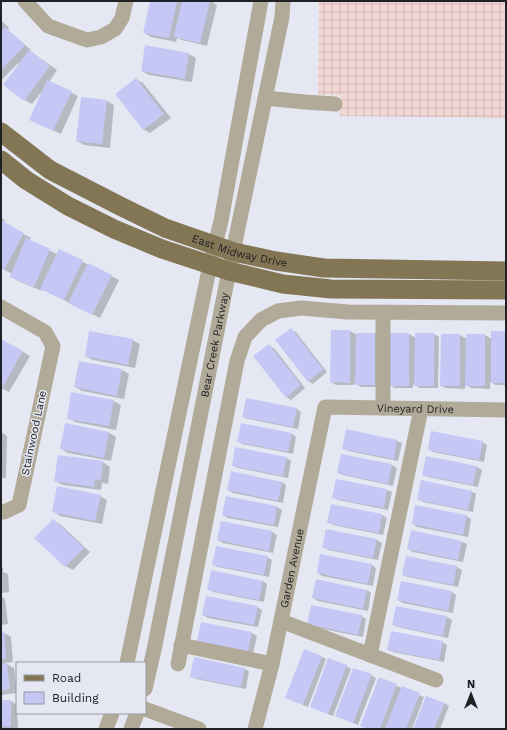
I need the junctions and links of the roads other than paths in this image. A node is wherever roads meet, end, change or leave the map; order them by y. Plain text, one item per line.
1 (25, 1) edge
2 (126, 1) edge
3 (261, 1) edge
4 (283, 1) edge
5 (265, 98) junction
6 (335, 104) dead end
7 (1, 132) edge
8 (1, 160) edge
9 (215, 246) junction
10 (234, 252) junction
11 (210, 265) junction
12 (229, 271) junction
13 (506, 271) edge
14 (506, 290) edge
15 (1, 307) edge
16 (383, 313) junction
17 (506, 313) edge
18 (324, 407) joint
19 (383, 408) junction
20 (421, 409) junction
21 (506, 410) edge
22 (3, 512) edge
23 (281, 621) junction
24 (181, 645) junction
25 (370, 655) junction
26 (127, 662) edge
27 (178, 664) dead end
28 (272, 664) junction
29 (436, 680) dead end
30 (146, 684) edge
31 (146, 709) edge
32 (112, 714) edge
33 (137, 714) edge
34 (106, 729) edge
35 (131, 729) edge
36 (199, 729) edge
37 (255, 729) edge

1 - 2 street
3 - 9 street, Bear Creek Parkway
4 - 5 street, Bear Creek Parkway
5 - 6 street
5 - 10 street, Bear Creek Parkway
7 - 9 main road, East Midway Drive
8 - 11 main road, East Midway Drive
9 - 10 main road, East Midway Drive
9 - 11 street, Bear Creek Parkway
10 - 12 street, Bear Creek Parkway
10 - 13 main road, East Midway Drive
11 - 12 main road, East Midway Drive
11 - 26 street, Bear Creek Parkway
12 - 14 main road, East Midway Drive
12 - 30 street, Bear Creek Parkway
15 - 22 street, Stainwood Lane
16 - 17 street
16 - 19 street
16 - 24 street
18 - 19 street, Vineyard Drive
18 - 23 street, Garden Avenue
19 - 20 street, Vineyard Drive
20 - 21 street, Vineyard Drive
20 - 25 street
23 - 25 street
23 - 28 street, Garden Avenue
24 - 27 street
24 - 28 street
25 - 29 street
28 - 37 street, Garden Avenue
31 - 36 street
32 - 34 street
33 - 35 street

